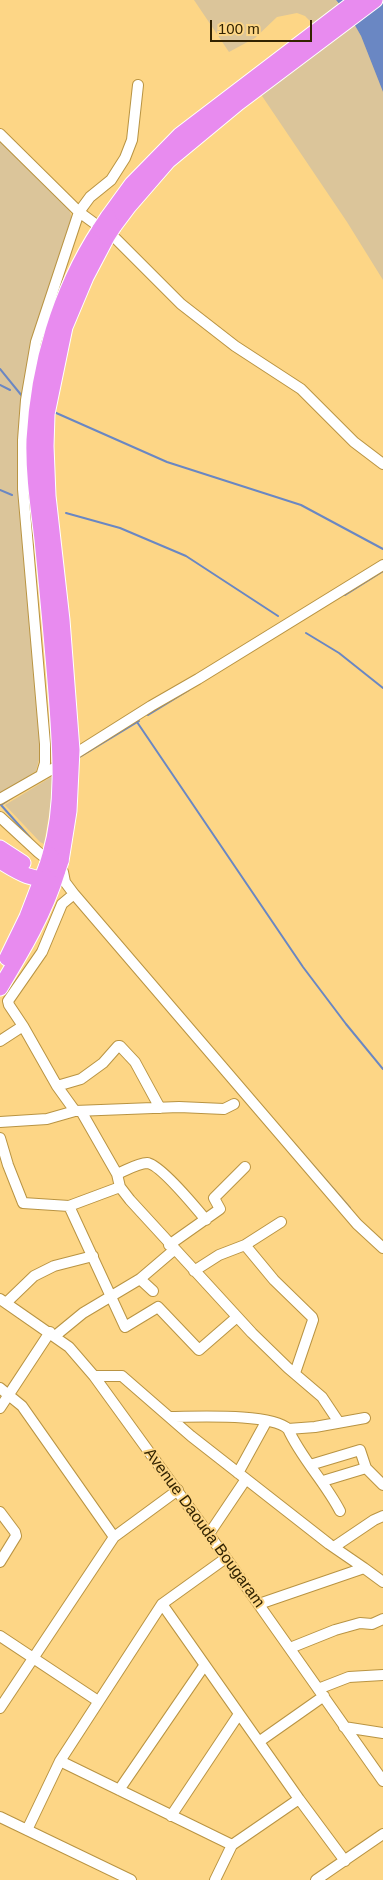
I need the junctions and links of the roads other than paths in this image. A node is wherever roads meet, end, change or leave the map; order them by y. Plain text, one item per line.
1 (357, 0) edge
2 (375, 0) edge
3 (138, 85) dead end
4 (235, 98) junction
5 (0, 134) edge
6 (79, 212) junction
7 (383, 464) edge
8 (383, 566) edge
9 (78, 752) dead end
10 (54, 768) dead end
11 (42, 773) junction
12 (0, 799) edge
13 (0, 817) edge
14 (0, 848) edge
15 (0, 861) edge
16 (51, 867) junction
17 (24, 875) junction
18 (74, 894) junction
19 (33, 902) junction
20 (0, 969) edge
21 (0, 988) edge
22 (23, 1026) junction
23 (0, 1041) edge
24 (57, 1086) junction
25 (234, 1104) dead end
26 (160, 1108) junction
27 (78, 1111) junction
28 (0, 1122) edge
29 (0, 1138) edge
30 (245, 1167) dead end
31 (117, 1174) junction
32 (120, 1187) junction
33 (69, 1206) junction
34 (206, 1220) junction
35 (281, 1222) dead end
36 (245, 1245) junction
37 (172, 1247) junction
38 (383, 1248) edge
39 (93, 1256) junction
40 (194, 1271) junction
41 (140, 1279) junction
42 (153, 1291) dead end
43 (111, 1297) junction
44 (3, 1301) edge
45 (237, 1317) junction
46 (52, 1334) junction
47 (295, 1373) junction
48 (94, 1376) junction
49 (0, 1388) edge
50 (10, 1394) junction
51 (0, 1408) edge
52 (170, 1417) junction
53 (365, 1418) dead end
54 (338, 1421) junction
55 (266, 1422) junction
56 (288, 1429) junction
57 (310, 1465) junction
58 (366, 1468) junction
59 (242, 1476) junction
60 (323, 1481) junction
61 (383, 1485) edge
62 (178, 1490) junction
63 (340, 1511) dead end
64 (0, 1512) edge
65 (383, 1516) edge
66 (209, 1534) junction
67 (114, 1537) junction
68 (334, 1547) junction
69 (226, 1558) junction
70 (0, 1562) edge
71 (364, 1568) junction
72 (383, 1582) edge
73 (162, 1604) junction
74 (259, 1604) junction
75 (383, 1619) edge
76 (0, 1636) edge
77 (290, 1648) junction
78 (33, 1657) junction
79 (204, 1666) junction
80 (383, 1675) edge
81 (321, 1693) junction
82 (98, 1701) junction
83 (0, 1708) edge
84 (239, 1714) junction
85 (344, 1727) junction
86 (383, 1733) edge
87 (260, 1741) junction
88 (60, 1761) junction
89 (383, 1782) edge
90 (119, 1790) junction
91 (299, 1799) junction
92 (171, 1816) junction
93 (0, 1817) edge
94 (27, 1830) junction
95 (383, 1834) edge
96 (232, 1845) junction
97 (346, 1861) junction
98 (131, 1880) edge
99 (215, 1880) edge
100 (316, 1880) edge

1 - 4 highway
2 - 4 highway
3 - 6 street
4 - 16 highway
5 - 6 street
6 - 7 street
6 - 11 street
8 - 9 street
10 - 11 street
11 - 12 street
13 - 18 street
14 - 16 highway
15 - 17 highway
16 - 17 highway
16 - 19 highway
16 - 21 highway
17 - 19 highway
18 - 22 street
18 - 38 street
19 - 20 highway
22 - 23 street
22 - 24 street
24 - 26 street
24 - 27 street
25 - 26 street
26 - 27 street
27 - 28 street
27 - 31 street
29 - 33 street
30 - 34 street
31 - 32 street
31 - 34 street
32 - 33 street
32 - 37 street
33 - 39 street
34 - 37 street
35 - 36 street
36 - 40 street
36 - 47 street
37 - 40 street
37 - 41 street
39 - 43 street
39 - 44 street
40 - 45 street
41 - 42 street
41 - 43 street
43 - 45 street
43 - 46 street
44 - 46 street, Avenue Daouda Bougaram
45 - 47 street
46 - 48 street, Avenue Daouda Bougaram
46 - 50 street
47 - 54 street
48 - 52 street
48 - 62 street, Avenue Daouda Bougaram
49 - 50 street
50 - 51 street
50 - 67 street
52 - 55 street
52 - 59 street
53 - 54 street
54 - 56 street
55 - 56 street
55 - 59 street
56 - 57 street
57 - 58 street
57 - 60 street
58 - 60 street
58 - 61 street
59 - 66 street
59 - 68 street
60 - 63 street
62 - 66 street, Avenue Daouda Bougaram
62 - 67 street
64 - 70 street
65 - 68 street
66 - 69 street, Avenue Daouda Bougaram
67 - 78 street
68 - 71 street
69 - 73 street
69 - 74 street, Avenue Daouda Bougaram
71 - 72 street
71 - 74 street
73 - 79 street
73 - 82 street
74 - 77 street, Avenue Daouda Bougaram
75 - 77 street
76 - 78 street
77 - 81 street, Avenue Daouda Bougaram
78 - 82 street
78 - 83 street
79 - 84 street
79 - 90 street
80 - 81 street
81 - 85 street, Avenue Daouda Bougaram
81 - 87 street
82 - 88 street
84 - 87 street
84 - 92 street
85 - 86 street
85 - 89 street, Avenue Daouda Bougaram
87 - 91 street
88 - 90 street
88 - 94 street
90 - 92 street
91 - 96 street
91 - 97 street
92 - 96 street
93 - 94 street
94 - 98 street
95 - 97 street
96 - 99 street
97 - 100 street

